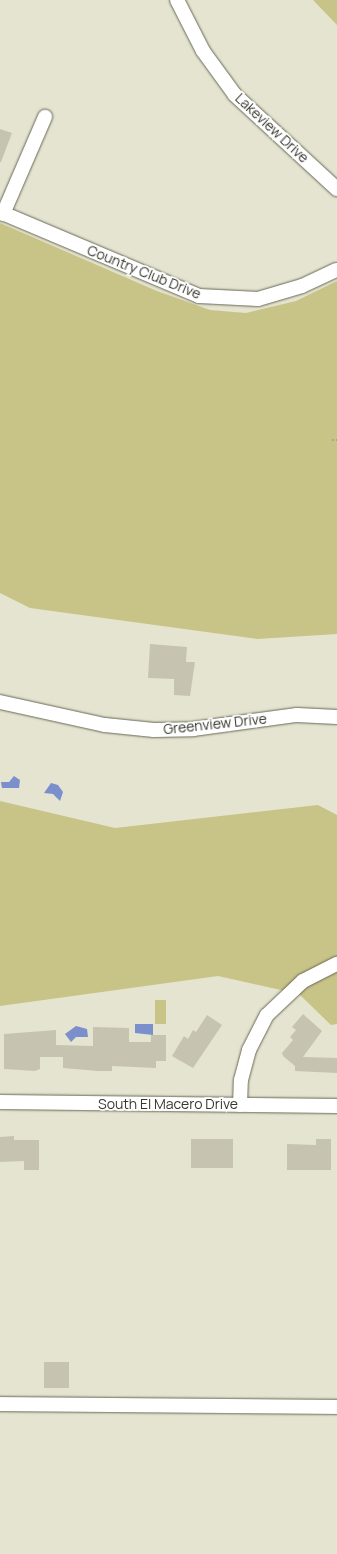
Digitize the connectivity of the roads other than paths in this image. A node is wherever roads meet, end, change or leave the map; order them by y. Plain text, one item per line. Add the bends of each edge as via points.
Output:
1 (178, 0) edge
2 (45, 117) dead end
3 (337, 189) edge
4 (2, 213) edge
5 (337, 270) edge
6 (0, 702) edge
7 (337, 717) edge
8 (337, 964) edge
9 (0, 1102) edge
10 (240, 1104) junction
11 (337, 1106) edge
12 (0, 1404) edge
13 (337, 1407) edge

1 - 3 street, Lakeview Drive via 203,51 235,95
2 - 4 street
4 - 5 street, Country Club Drive via 199,296 258,299 279,295
6 - 7 street, Greenview Drive via 105,725 154,730 193,729 297,715
8 - 10 street via 303,981 268,1015 248,1050 241,1080
9 - 10 street, South El Macero Drive
10 - 11 street, South El Macero Drive
12 - 13 street

